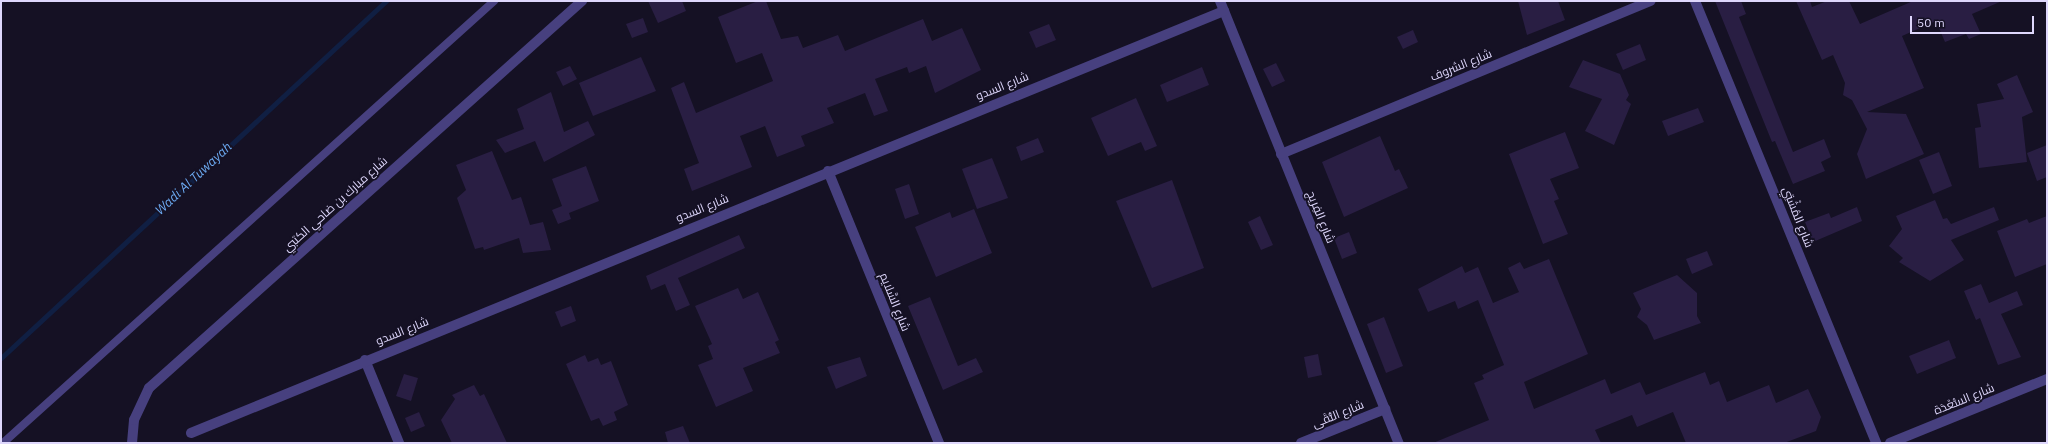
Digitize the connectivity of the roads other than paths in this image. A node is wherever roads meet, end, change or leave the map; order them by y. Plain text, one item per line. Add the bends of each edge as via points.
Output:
1 (494, 1) edge
2 (582, 1) edge
3 (1220, 1) edge
4 (1651, 1) edge
5 (1695, 1) edge
6 (1224, 11) junction
7 (1281, 154) junction
8 (828, 171) junction
9 (365, 360) junction
10 (2047, 379) edge
11 (1385, 409) junction
12 (191, 433) dead end
13 (3, 443) edge
14 (132, 443) edge
15 (399, 443) edge
16 (939, 443) edge
17 (1301, 443) edge
18 (1399, 443) edge
19 (1876, 443) edge
20 (1890, 443) edge

1 - 13 lane
2 - 14 street, شارع مبارك بن ضاحي الكتبي via 149,388 134,420
3 - 6 street, شارع الفِريج
4 - 7 street, شارع الشروف
5 - 19 street, شارع المُشْتِي
6 - 7 street, شارع الفِريج
6 - 8 street, شارع السدو
7 - 11 street, شارع الفِريج
8 - 9 street, شارع السدو
8 - 16 street, شارع السَّلايم
9 - 12 street, شارع السدو
9 - 15 street
10 - 20 street, شارع السُّعْدَة
11 - 17 street, شارع التُّقَى
11 - 18 street, شارع الفِريج

